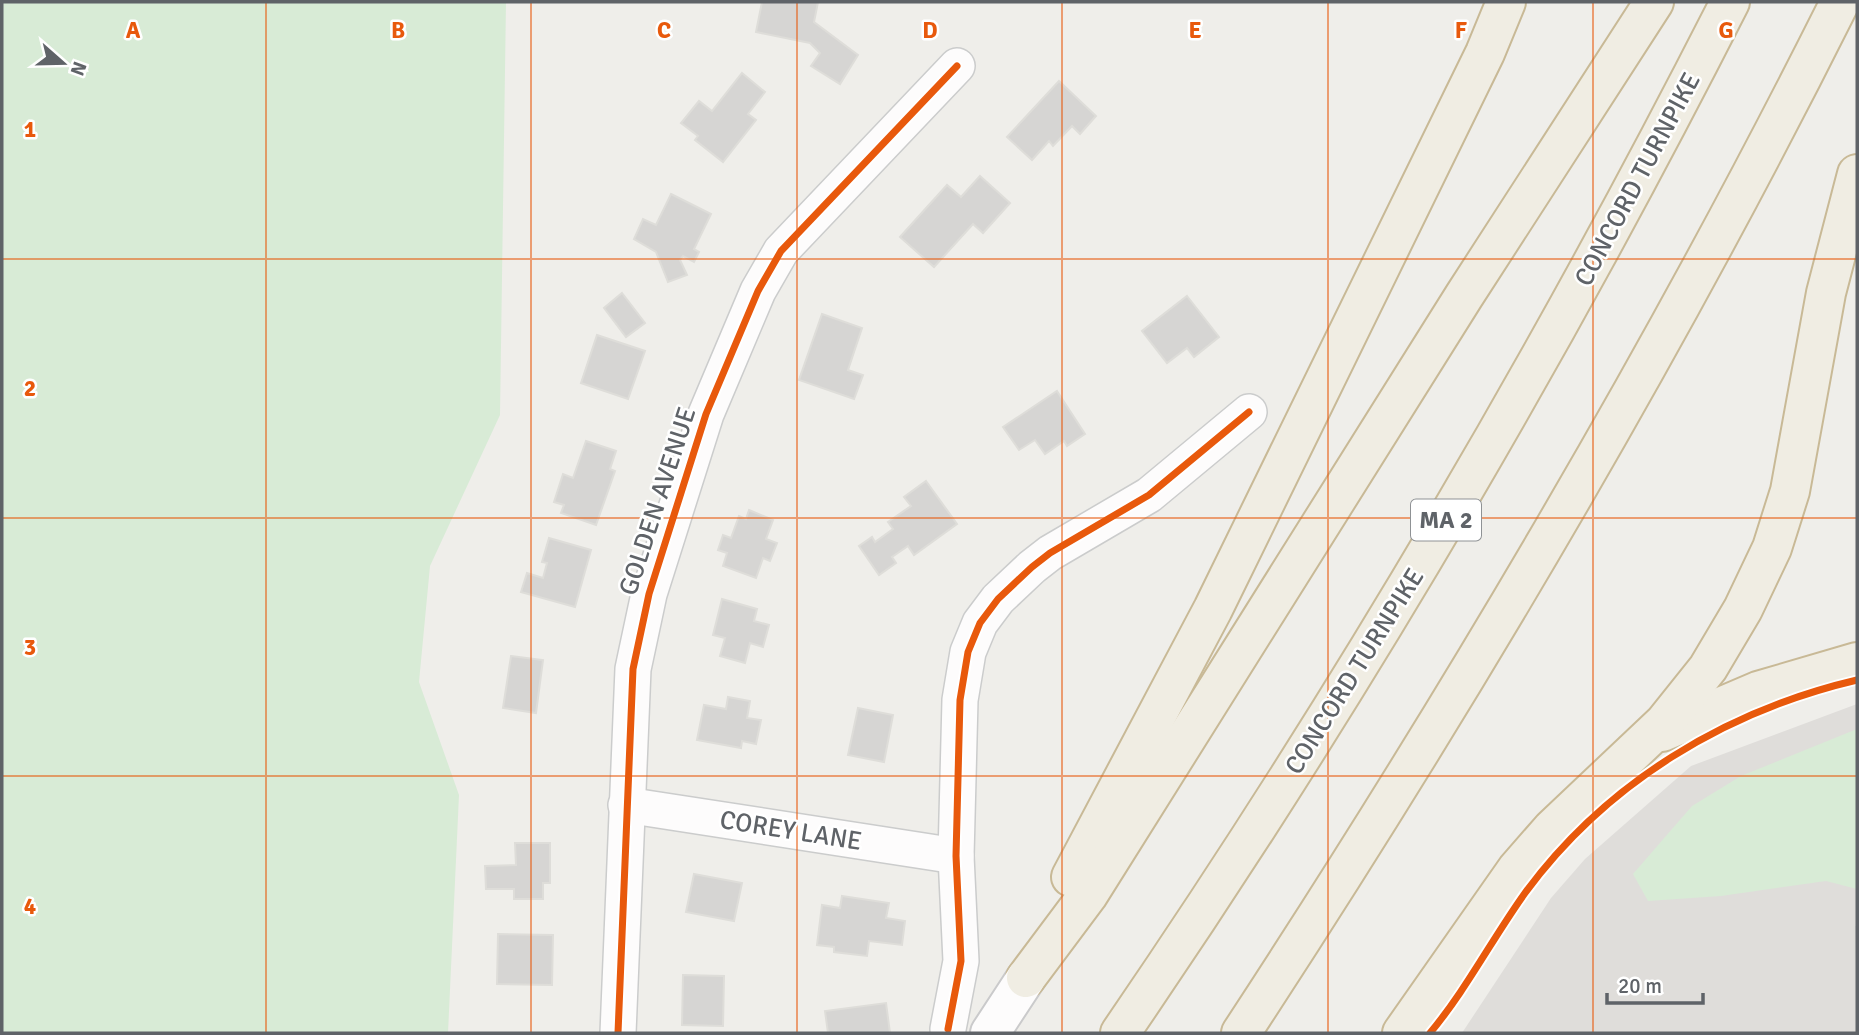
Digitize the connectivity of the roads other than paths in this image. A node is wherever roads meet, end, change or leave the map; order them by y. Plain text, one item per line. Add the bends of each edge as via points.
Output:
1 (1506, 2) edge
2 (1654, 2) edge
3 (1730, 2) edge
4 (1840, 2) edge
5 (957, 66) dead end
6 (1857, 174) edge
7 (1249, 412) dead end
8 (1857, 663) edge
9 (1650, 737) junction
10 (626, 805) junction
11 (956, 856) junction
12 (1026, 978) junction
13 (948, 1028) dead end
14 (618, 1033) edge
15 (990, 1033) edge
16 (1120, 1033) edge
17 (1241, 1033) edge
18 (1402, 1033) edge

1 - 12 highway via 1213,609 1069,882
2 - 12 highway via 1088,895
3 - 16 highway, CONCORD TURNPIKE / MA 2 via 1481,461 1300,759
4 - 17 highway via 1747,182 1571,500 1397,790
5 - 10 street, GOLDEN AVENUE via 794,235 758,291 678,493 642,620 630,692
6 - 9 highway via 1826,293 1795,471 1775,538 1748,599 1714,658
7 - 11 street via 1149,495 1050,553 998,599 980,623 964,666 960,700
8 - 9 highway via 1758,691
9 - 18 highway via 1536,847
10 - 11 street, COREY LANE
10 - 14 street, GOLDEN AVENUE
11 - 13 street via 961,961
12 - 15 main road

